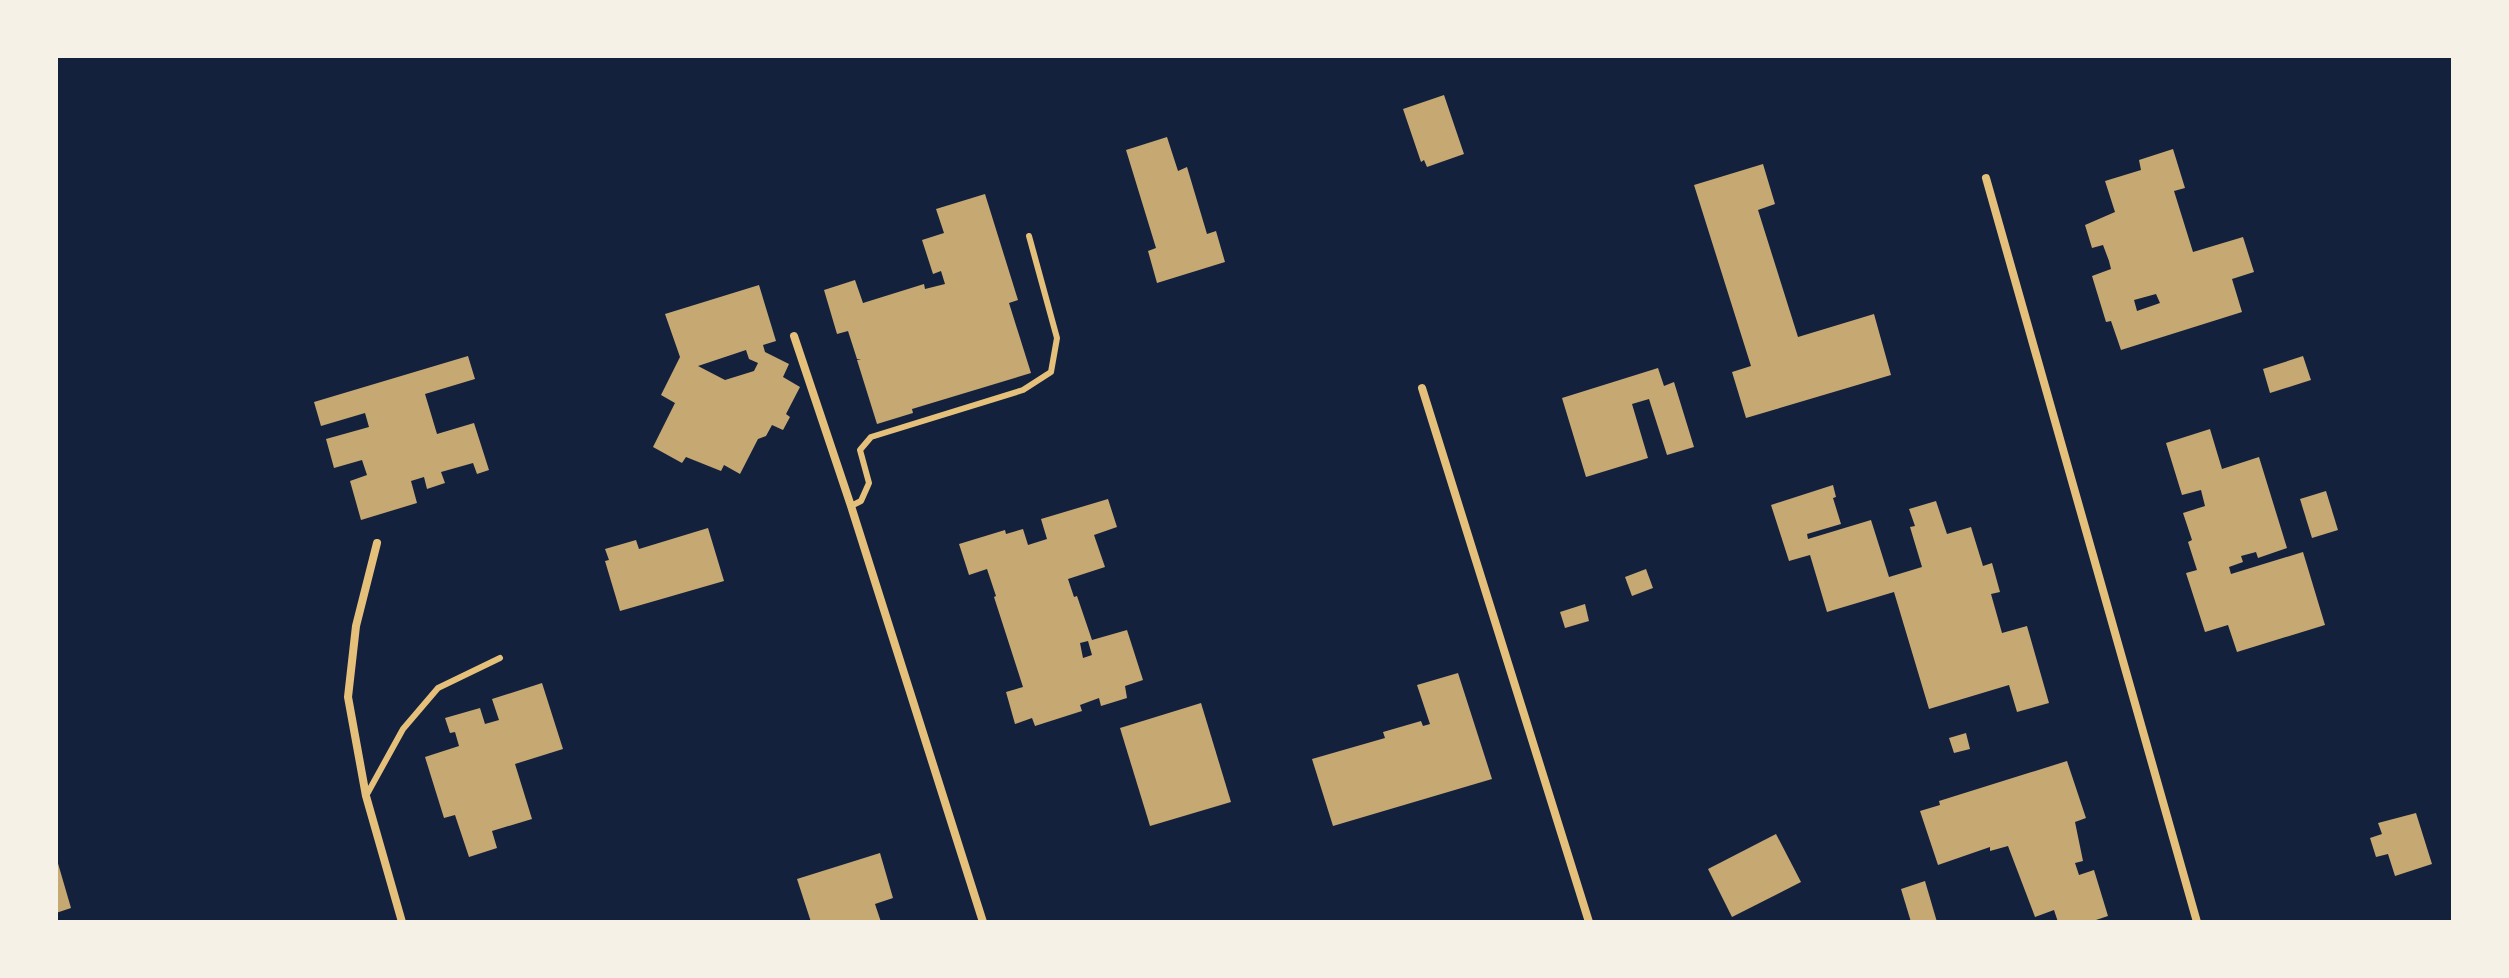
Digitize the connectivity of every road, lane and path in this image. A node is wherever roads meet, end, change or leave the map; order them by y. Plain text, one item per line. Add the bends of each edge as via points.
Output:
1 (1986, 178) dead end
2 (1029, 236) dead end
3 (794, 336) dead end
4 (1422, 388) dead end
5 (851, 506) junction
6 (377, 543) dead end
7 (500, 658) dead end
8 (366, 796) junction
9 (402, 922) edge
10 (983, 922) edge
11 (1589, 922) edge
12 (2197, 922) edge

1 - 12 street
2 - 5 lane via 1057,338 1051,372 1023,390 871,437 860,450 869,483 861,501
3 - 5 street
4 - 11 street
5 - 10 street
6 - 8 street via 356,626 348,697
7 - 8 lane via 438,688 403,729
8 - 9 street

